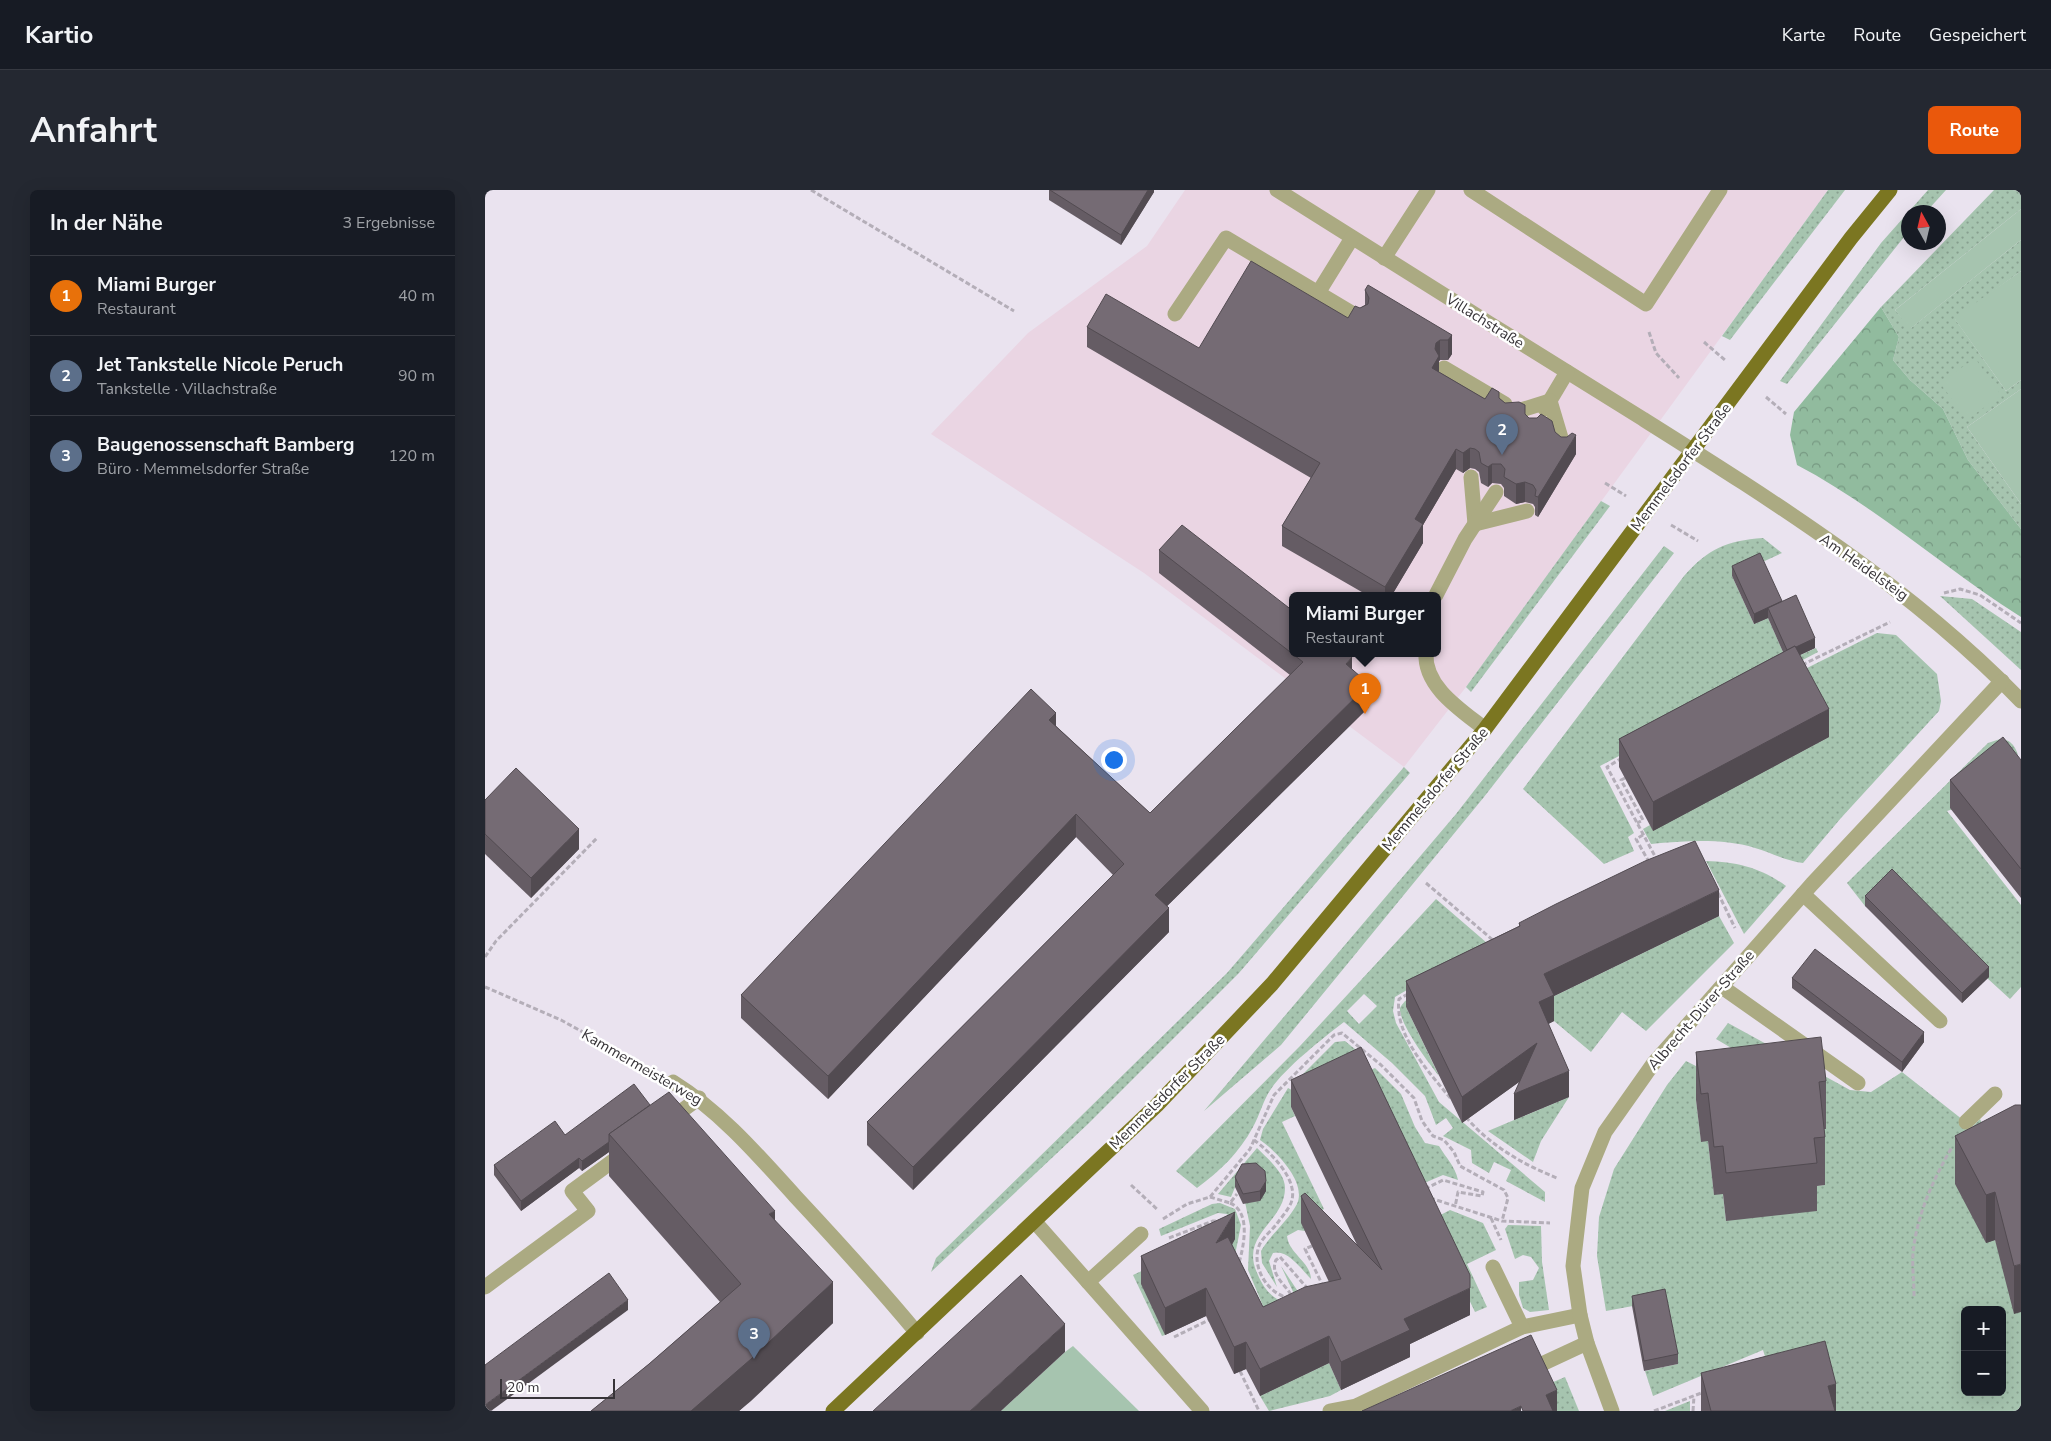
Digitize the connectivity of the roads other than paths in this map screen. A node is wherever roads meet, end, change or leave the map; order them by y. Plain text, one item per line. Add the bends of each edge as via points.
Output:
1 (1277, 190) edge
2 (1428, 190) edge
3 (1471, 190) edge
4 (1720, 190) edge
5 (1890, 190) edge
6 (1352, 238) junction
7 (1383, 258) junction
8 (1318, 293) junction
9 (1175, 314) dead end
10 (1360, 318) edge
11 (1444, 368) dead end
12 (1567, 372) junction
13 (1550, 401) junction
14 (1537, 422) edge
15 (1564, 448) edge
16 (1693, 450) junction
17 (1471, 477) dead end
18 (1496, 492) dead end
19 (1527, 510) dead end
20 (1475, 524) junction
21 (1438, 592) edge
22 (1426, 657) edge
23 (2002, 681) junction
24 (2021, 701) edge
25 (1485, 729) junction
26 (1803, 894) junction
27 (1722, 987) junction
28 (1939, 1021) dead end
29 (673, 1082) road end
30 (1858, 1083) dead end
31 (1995, 1094) dead end
32 (699, 1098) junction
33 (1966, 1122) road end
34 (659, 1127) edge
35 (635, 1144) edge
36 (1035, 1222) junction
37 (1141, 1234) road end
38 (1493, 1267) dead end
39 (1088, 1282) junction
40 (485, 1287) edge
41 (1580, 1314) junction
42 (1522, 1327) junction
43 (917, 1333) junction
44 (1587, 1343) junction
45 (1516, 1376) edge
46 (833, 1411) edge
47 (1202, 1411) edge
48 (1330, 1411) edge
49 (1612, 1411) edge

1 - 6 street, Villachstraße
2 - 7 street
3 - 4 street via 1646,304
5 - 16 main road, Memmelsdorfer Straße
6 - 7 street, Villachstraße
6 - 8 street
7 - 12 street, Villachstraße
8 - 9 street via 1226,238
8 - 10 street
11 - 13 street via 1513,413
12 - 13 street
12 - 16 street, Villachstraße
13 - 14 street
13 - 15 street
16 - 23 street, Am Heidelsteig via 1917,604
16 - 25 main road, Memmelsdorfer Straße
17 - 20 street
18 - 20 street
19 - 20 street
20 - 21 street
22 - 25 street via 1425,666 1443,695
23 - 24 street, Am Heidelsteig
23 - 26 street, Albrecht-Dürer-Straße
25 - 36 main road, Memmelsdorfer Straße via 1272,984 1157,1105
26 - 27 street, Albrecht-Dürer-Straße
26 - 28 street
27 - 30 street
27 - 41 street, Albrecht-Dürer-Straße via 1653,1064 1605,1132 1582,1188 1573,1266
29 - 32 street, Kammermeisterweg
31 - 33 street
32 - 34 street
32 - 43 street, Kammermeisterweg via 752,1147
35 - 40 street via 572,1191 588,1211
36 - 39 street
36 - 43 main road, Memmelsdorfer Straße
37 - 39 street
38 - 42 street
39 - 47 street
41 - 42 street
41 - 44 street, Albrecht-Dürer-Straße
42 - 48 street via 1356,1406
43 - 46 main road, Memmelsdorfer Straße
44 - 45 street
44 - 49 street, Albrecht-Dürer-Straße

